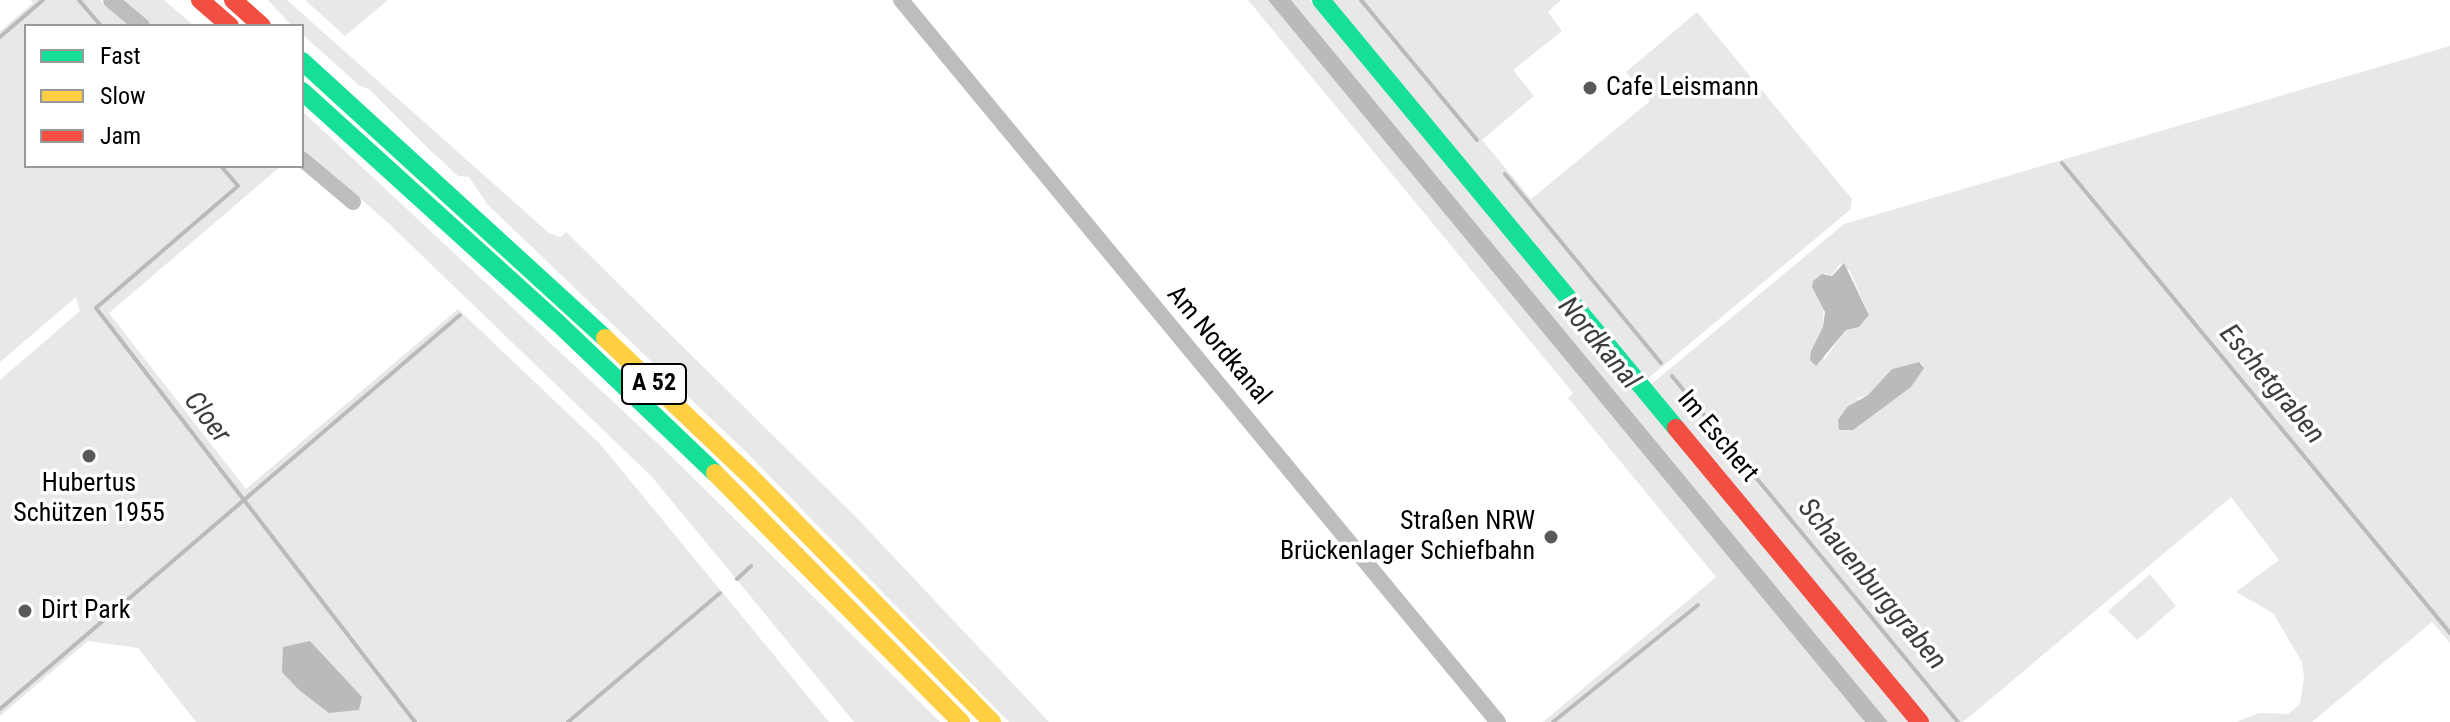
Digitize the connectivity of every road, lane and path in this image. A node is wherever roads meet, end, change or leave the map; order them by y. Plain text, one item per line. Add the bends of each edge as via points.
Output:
1 (111, 0) edge
2 (200, 0) edge
3 (233, 0) edge
4 (901, 0) edge
5 (1321, 0) edge
6 (140, 24) edge
7 (228, 24) edge
8 (260, 24) edge
9 (304, 63) edge
10 (304, 93) edge
11 (304, 161) edge
12 (353, 202) dead end
13 (961, 722) edge
14 (992, 722) edge
15 (1498, 722) edge
16 (1920, 722) edge

1 - 6 street
2 - 7 main road
3 - 8 main road
4 - 15 street, Am Nordkanal
5 - 16 main road, Im Eschert
9 - 14 main road, A 52 via 719,446
10 - 13 main road, A 52 via 735,493
11 - 12 street

